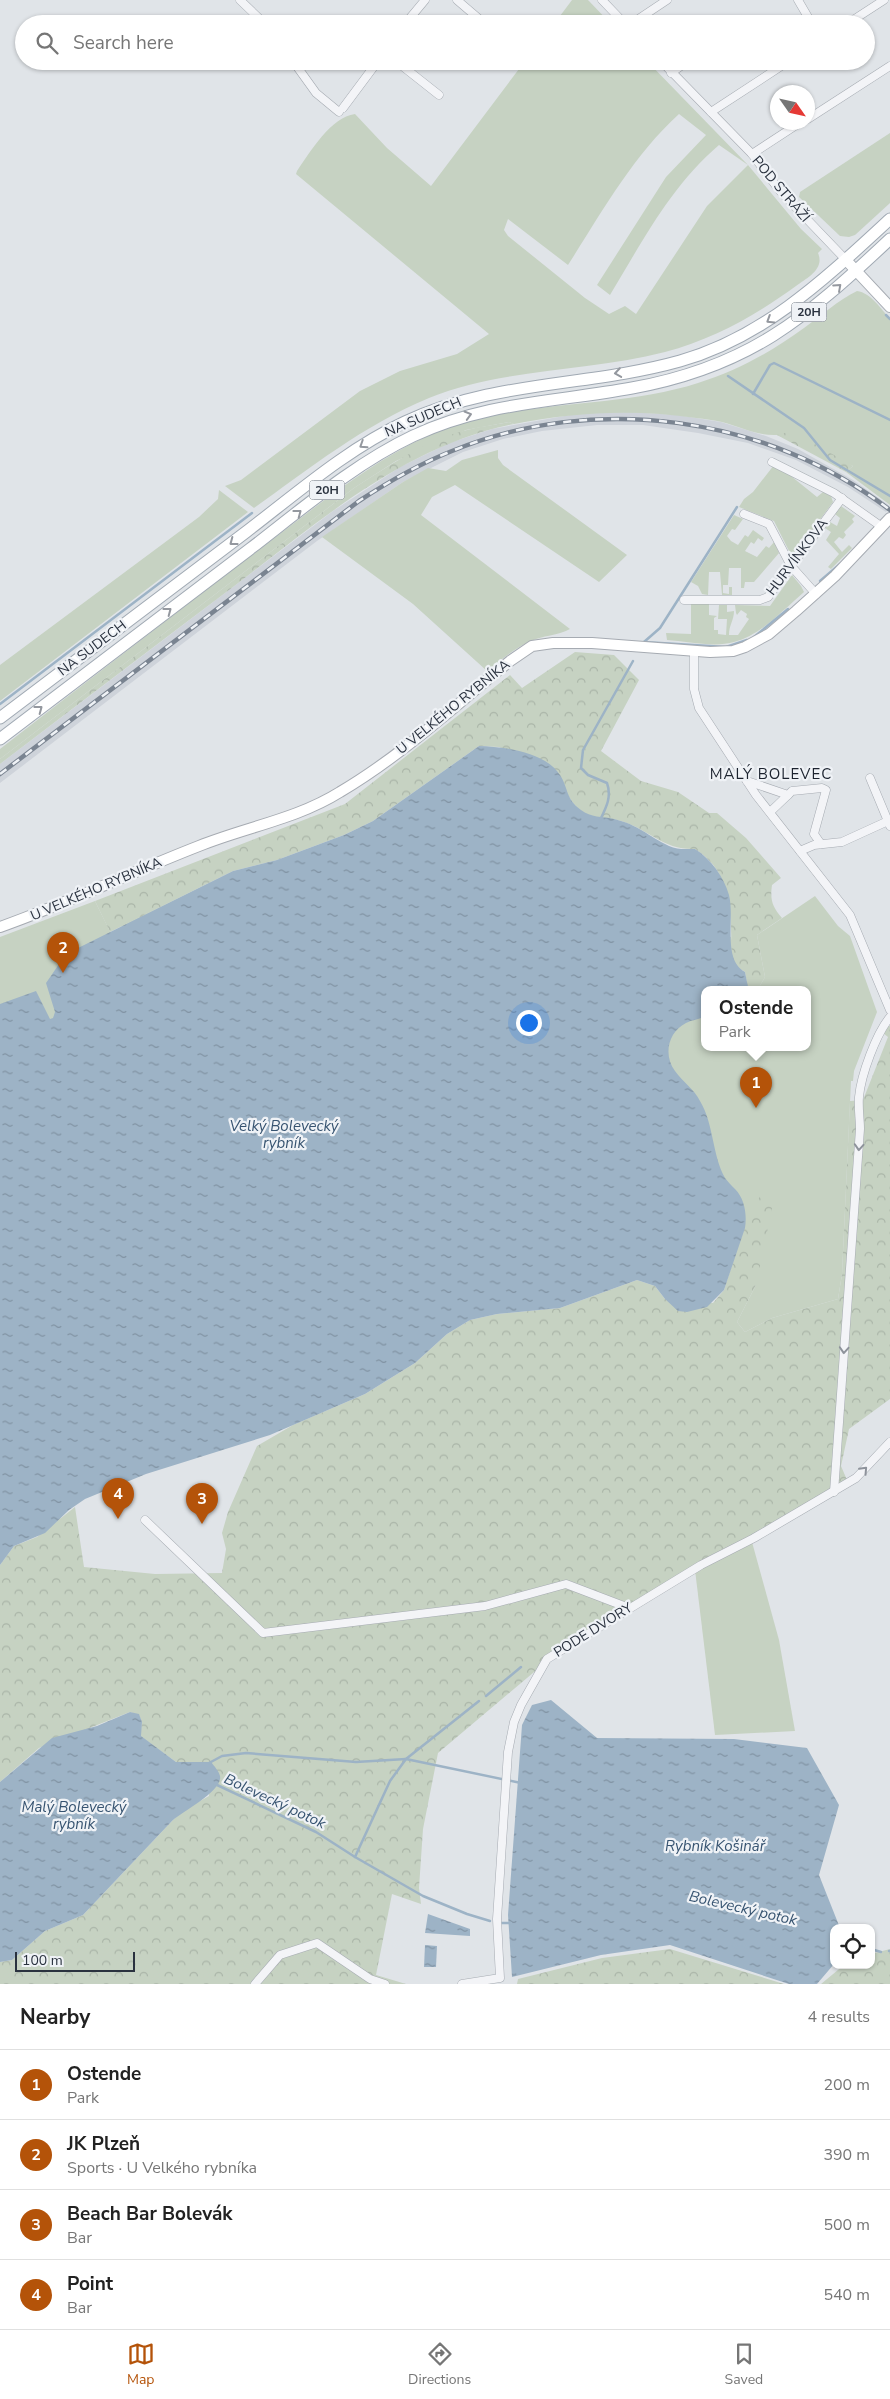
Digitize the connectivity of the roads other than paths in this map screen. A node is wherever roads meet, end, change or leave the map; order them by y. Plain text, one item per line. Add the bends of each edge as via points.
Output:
1 (240, 0) edge
2 (425, 0) edge
3 (457, 0) edge
4 (602, 0) edge
5 (667, 0) edge
6 (798, 0) edge
7 (884, 0) edge
8 (890, 8) edge
9 (256, 15) edge
10 (412, 15) edge
11 (474, 15) edge
12 (616, 15) edge
13 (644, 15) edge
14 (807, 15) edge
15 (861, 15) edge
16 (890, 66) edge
17 (299, 70) edge
18 (371, 70) edge
19 (407, 70) edge
20 (674, 70) edge
21 (775, 70) edge
22 (671, 72) joint
23 (439, 95) dead end
24 (711, 112) junction
25 (815, 114) edge
26 (789, 130) edge
27 (752, 154) junction
28 (890, 219) edge
29 (890, 240) edge
30 (846, 260) junction
31 (856, 271) junction
32 (890, 307) edge
33 (772, 462) dead end
34 (842, 498) junction
35 (744, 514) dead end
36 (890, 518) edge
37 (882, 527) junction
38 (791, 566) junction
39 (816, 594) junction
40 (684, 600) dead end
41 (694, 650) junction
42 (0, 718) edge
43 (0, 739) edge
44 (870, 778) dead end
45 (747, 781) junction
46 (788, 794) junction
47 (770, 812) junction
48 (889, 824) edge
49 (821, 844) junction
50 (800, 851) junction
51 (0, 928) edge
52 (890, 1010) edge
53 (890, 1017) edge
54 (890, 1442) edge
55 (834, 1492) junction
56 (145, 1520) dead end
57 (629, 1608) junction
58 (255, 1984) edge
59 (385, 1984) edge
60 (462, 1984) edge

1 - 9 street
2 - 10 street
3 - 11 street
4 - 12 street
5 - 13 street
6 - 14 street
7 - 8 street
7 - 15 street
16 - 25 street
17 - 18 street via 316,93 341,110
19 - 23 street
20 - 22 street
21 - 24 street
22 - 24 street, POD STRÁŽÍ
24 - 27 street, POD STRÁŽÍ
26 - 27 street
27 - 30 street, POD STRÁŽÍ via 780,191
28 - 30 main road, NA SUDECH / 20H
29 - 31 main road, NA SUDECH / 20H
30 - 31 street, POD STRÁŽÍ
30 -> 42 main road, NA SUDECH / 20H via 772,319 705,352 680,361 626,372 522,386 472,397 419,415 383,433 315,480
31 - 32 street, POD STRÁŽÍ
43 -> 31 main road, NA SUDECH / 20H via 325,492 392,447 446,422 486,410 631,388 713,366 779,333
33 - 34 street
34 - 37 street
34 - 38 street, HURVÍNKOVA
35 - 38 street via 769,524
36 - 37 street, U VELKÉHO RYBNÍKA
37 - 39 street, U VELKÉHO RYBNÍKA
38 - 39 street
38 - 40 street, HURVÍNKOVA via 765,599
39 - 41 street, U VELKÉHO RYBNÍKA via 780,625 746,647 726,651
41 - 45 street via 694,689 699,708
41 - 51 street, U VELKÉHO RYBNÍKA via 592,643 532,646 383,763 323,802 200,845 53,909
44 - 48 street
45 - 46 street
45 - 47 street
46 - 47 street
46 - 49 street via 792,791 826,790 814,834
47 - 50 street
48 - 49 street via 842,842
49 - 50 street
50 - 52 street via 850,915
53 -> 55 street via 882,1027 858,1098 860,1129
55 -> 54 street, PODE DVORY via 856,1478
55 - 57 street, PODE DVORY
56 - 57 street via 263,1633 485,1606 566,1584
57 - 60 street, PODE DVORY via 547,1659 520,1705 506,1773 497,1919 500,1978
58 - 59 street via 280,1955 317,1943 370,1978

